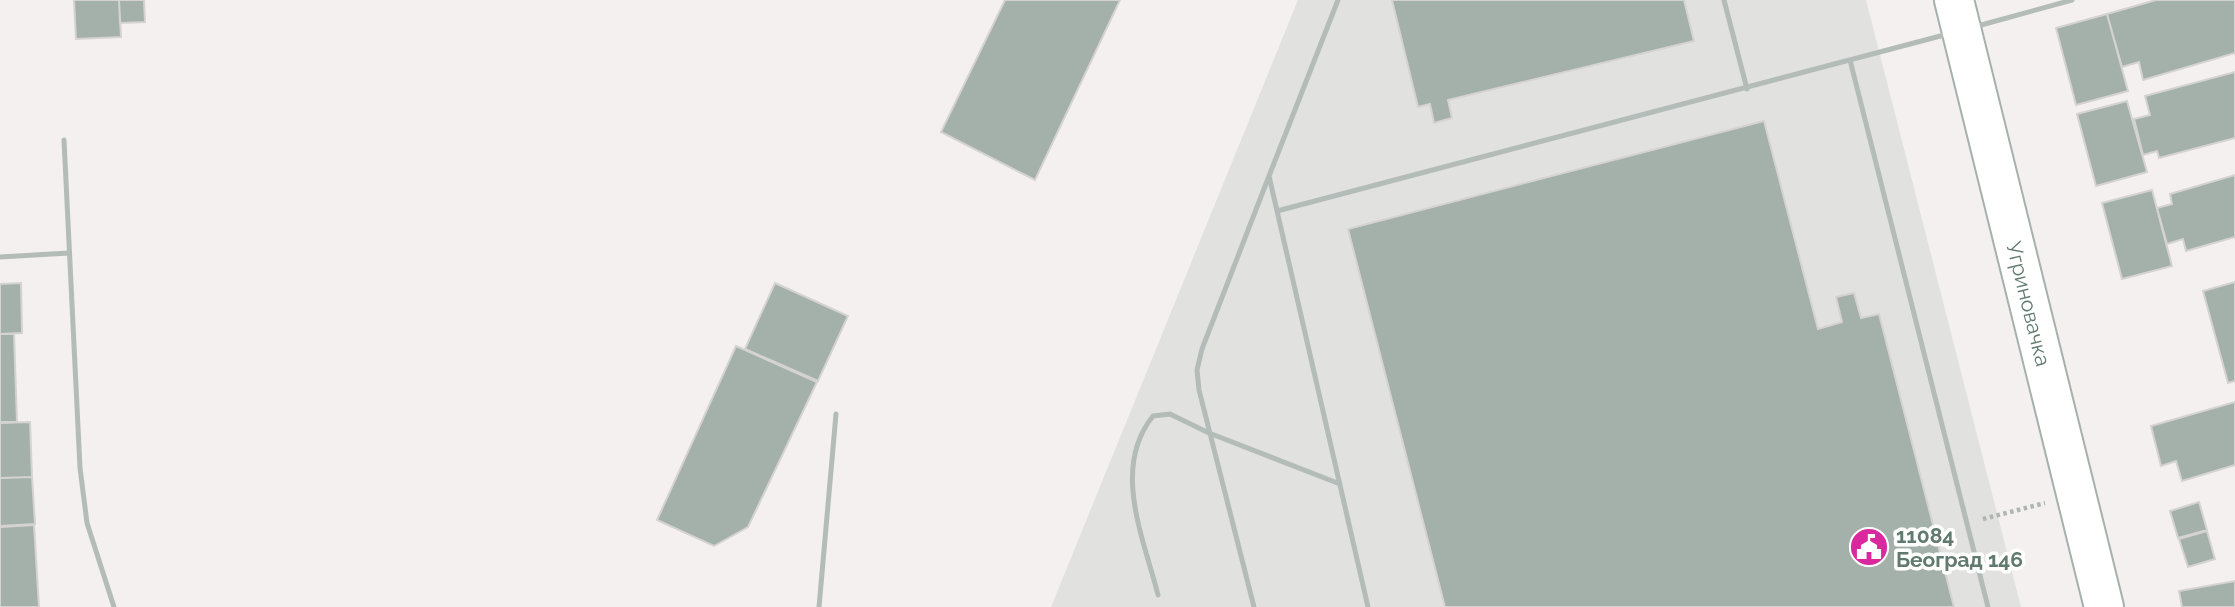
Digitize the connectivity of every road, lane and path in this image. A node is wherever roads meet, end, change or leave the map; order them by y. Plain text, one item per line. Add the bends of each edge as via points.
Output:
1 (1338, 0) edge
2 (1724, 0) edge
3 (2072, 0) edge
4 (1957, 15) edge
5 (1850, 60) junction
6 (1747, 89) junction
7 (64, 140) dead end
8 (1269, 176) junction
9 (1277, 211) junction
10 (69, 253) junction
11 (0, 257) edge
12 (835, 414) dead end
13 (1209, 433) junction
14 (1340, 485) junction
15 (2077, 495) junction
16 (1967, 523) junction
17 (1158, 596) dead end
18 (114, 607) edge
19 (819, 607) edge
20 (1254, 607) edge
21 (1368, 607) edge
22 (1988, 607) edge
23 (2104, 607) edge

1 - 8 lane
2 - 6 lane
3 - 4 lane
4 - 5 lane
4 - 15 main road, Угриновачка
5 - 6 lane
5 - 16 lane
6 - 9 lane
7 - 10 lane
8 - 9 lane
8 - 13 lane via 1197,370
9 - 14 lane
10 - 11 lane
10 - 18 lane via 80,468 87,523
12 - 19 lane
13 - 14 lane
13 - 17 lane via 1170,414 1159,414 1148,423 1132,466 1130,485
13 - 20 lane
14 - 21 lane
15 - 16 path
15 - 23 main road, Угриновачка
16 - 22 lane

